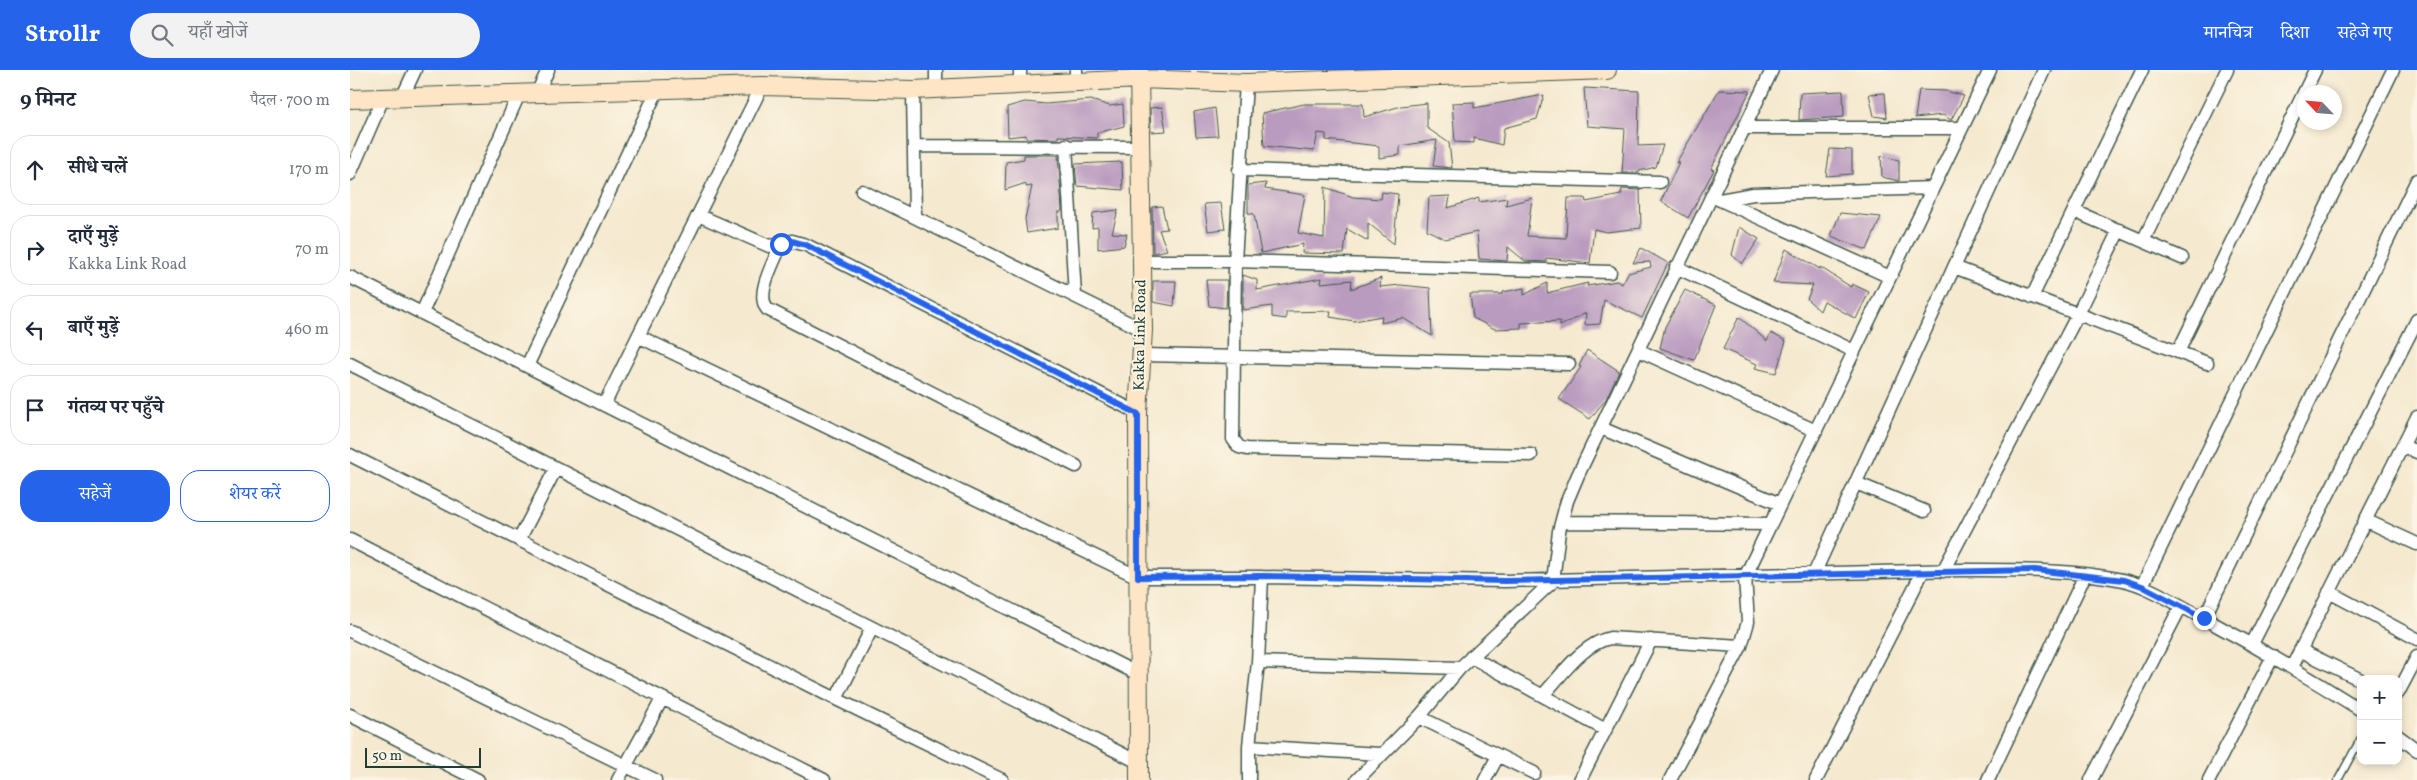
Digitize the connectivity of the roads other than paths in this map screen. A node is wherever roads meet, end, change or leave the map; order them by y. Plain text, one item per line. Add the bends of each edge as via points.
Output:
1 (415, 70) edge
2 (548, 70) edge
3 (936, 70) edge
4 (1607, 70) edge
5 (1772, 70) edge
6 (1990, 70) edge
7 (2044, 70) edge
8 (2142, 70) edge
9 (2227, 70) edge
10 (2315, 70) edge
11 (2393, 70) edge
12 (1504, 72) edge
13 (1366, 74) edge
14 (1140, 75) edge
15 (1076, 76) edge
16 (1020, 78) edge
17 (1246, 83) junction
18 (762, 86) junction
19 (658, 89) junction
20 (936, 89) junction
21 (913, 90) junction
22 (537, 93) junction
23 (519, 94) junction
24 (383, 98) junction
25 (402, 98) junction
26 (350, 99) edge
27 (1744, 128) junction
28 (1962, 128) junction
29 (1066, 145) junction
30 (914, 146) junction
31 (1140, 147) junction
32 (1239, 170) junction
33 (350, 174) edge
34 (2417, 180) edge
35 (1660, 182) dead end
36 (1933, 188) junction
37 (862, 191) dead end
38 (1715, 198) junction
39 (2074, 211) junction
40 (698, 215) junction
41 (915, 216) junction
42 (2118, 230) junction
43 (2143, 241) junction
44 (781, 244) junction
45 (2182, 258) dead end
46 (1142, 260) junction
47 (1235, 261) junction
48 (1676, 267) junction
49 (1954, 268) junction
50 (1610, 272) dead end
51 (350, 277) edge
52 (1890, 277) junction
53 (1075, 295) junction
54 (2032, 297) junction
55 (422, 314) junction
56 (2078, 314) junction
57 (2417, 320) edge
58 (1143, 330) junction
59 (638, 336) junction
60 (1638, 350) junction
61 (1854, 351) junction
62 (2178, 352) junction
63 (1142, 355) junction
64 (1234, 356) junction
65 (2207, 363) dead end
66 (350, 364) edge
67 (1569, 364) dead end
68 (527, 366) junction
69 (604, 405) junction
70 (1138, 414) junction
71 (2417, 417) edge
72 (1601, 428) junction
73 (1816, 431) junction
74 (2403, 446) junction
75 (2417, 452) edge
76 (350, 455) edge
77 (1531, 455) dead end
78 (1076, 466) dead end
79 (555, 470) junction
80 (1856, 483) junction
81 (1780, 504) junction
82 (1924, 511) dead end
83 (2365, 520) junction
84 (1562, 522) junction
85 (1770, 524) junction
86 (350, 540) edge
87 (519, 540) junction
88 (2417, 544) edge
89 (1923, 571) junction
90 (1943, 571) junction
91 (1814, 574) junction
92 (2085, 575) junction
93 (1262, 576) junction
94 (1138, 577) junction
95 (1745, 577) junction
96 (1553, 581) junction
97 (2142, 586) junction
98 (2329, 592) junction
99 (2181, 606) junction
100 (2204, 618) junction
101 (872, 628) junction
102 (350, 631) edge
103 (2417, 639) edge
104 (1651, 640) junction
105 (2252, 644) junction
106 (1741, 646) junction
107 (2300, 650) junction
108 (2273, 656) junction
109 (1472, 657) junction
110 (2417, 657) edge
111 (1258, 662) junction
112 (2292, 667) junction
113 (1460, 668) junction
114 (1138, 674) junction
115 (2357, 678) edge
116 (2402, 685) edge
117 (1543, 695) junction
118 (662, 699) junction
119 (836, 699) junction
120 (2357, 708) edge
121 (350, 715) edge
122 (1419, 716) junction
123 (1604, 730) junction
124 (2402, 739) edge
125 (2357, 745) edge
126 (1249, 746) junction
127 (2417, 750) edge
128 (1380, 754) junction
129 (1498, 756) junction
130 (626, 766) junction
131 (1140, 771) edge
132 (1534, 773) dead end
133 (478, 780) edge
134 (618, 780) edge
135 (655, 780) edge
136 (824, 780) edge
137 (1002, 780) edge
138 (1249, 780) edge
139 (1357, 780) edge
140 (1485, 780) edge
141 (1580, 780) edge
142 (1670, 780) edge
143 (1816, 780) edge
144 (1988, 780) edge
145 (2091, 780) edge
146 (2209, 780) edge
147 (2338, 780) edge

1 - 25 street
2 - 22 street
3 - 20 street
4 - 12 street
5 - 27 street
6 - 28 street
7 - 49 street
8 - 39 street
9 - 43 street
10 - 62 street
11 - 97 street
12 - 13 street
13 - 17 street
14 - 15 street
14 - 17 street
14 - 31 street, Kakka Link Road
15 - 16 street
16 - 20 street
17 - 32 street
18 - 19 street
18 - 21 street
18 - 40 street
19 - 22 street
19 - 68 street
20 - 21 street
21 - 30 street
22 - 23 street
23 - 25 street
23 - 55 street
24 - 25 street
24 - 26 street
24 - 33 street
27 - 28 street
27 - 38 street
28 - 36 street
29 - 30 street
29 - 31 street
29 - 53 street
30 - 41 street
31 - 46 street, Kakka Link Road
32 - 35 street
32 - 47 street
34 - 100 street
36 - 38 street
36 - 52 street
37 - 41 street
38 - 48 street
38 - 52 street
39 - 42 street
39 - 54 street
40 - 44 street via 769,246
40 - 59 street
41 - 53 street
42 - 43 street
42 - 56 street
43 - 45 street
44 - 70 street via 792,241 806,245
44 - 78 street via 764,290 763,304 767,309
46 - 47 street
46 - 58 street, Kakka Link Road
47 - 50 street
47 - 64 street
48 - 60 street
48 - 61 street
49 - 54 street
49 - 80 street
51 - 55 street
52 - 61 street
53 - 58 street
54 - 56 street
55 - 68 street
56 - 62 street
56 - 90 street
57 - 105 street
58 - 63 street, Kakka Link Road
59 - 69 street
59 - 94 street
60 - 72 street
60 - 73 street
61 - 73 street
62 - 65 street
63 - 64 street
63 - 70 street, Kakka Link Road
64 - 67 street
64 - 77 street via 1233,439 1243,448
66 - 79 street
68 - 69 street
69 - 114 street
70 - 94 street, Kakka Link Road
71 - 74 street
72 - 81 street
72 - 84 street via 1578,475
73 - 81 street
74 - 75 street
74 - 83 street
76 - 87 street
79 - 87 street
79 - 101 street
80 - 82 street
80 - 91 street
81 - 85 street
83 - 88 street
83 - 98 street
84 - 85 street
84 - 96 street
85 - 95 street
86 - 118 street
87 - 119 street
89 - 90 street
89 - 91 street
89 - 143 street
90 - 92 street via 2035,570
91 - 95 street
92 - 97 street
92 - 144 street
93 - 94 street
93 - 96 street
93 - 111 street
94 - 114 street, Kakka Link Road
95 - 96 street
95 - 106 street via 1748,622
96 - 109 street
97 - 99 street
98 - 103 street
98 - 107 street
99 - 100 street
99 - 145 street
100 - 105 street
101 - 119 street
101 - 131 street
102 - 130 street
104 - 106 street
104 - 117 street via 1598,640
104 - 123 street
105 - 108 street
106 - 142 street
107 - 112 street
107 - 115 street
108 - 112 street
108 - 146 street
109 - 113 street
109 - 117 street
110 - 116 street
111 - 113 street
111 - 126 street
112 - 120 street
113 - 122 street
114 - 131 street, Kakka Link Road
117 - 123 street
118 - 130 street
118 - 136 street
119 - 137 street
121 - 133 street
122 - 128 street
122 - 129 street
123 - 141 street
124 - 127 street
125 - 147 lane
126 - 128 street
126 - 138 street
128 - 139 street
129 - 132 street
129 - 140 street
130 - 134 street
130 - 135 street

